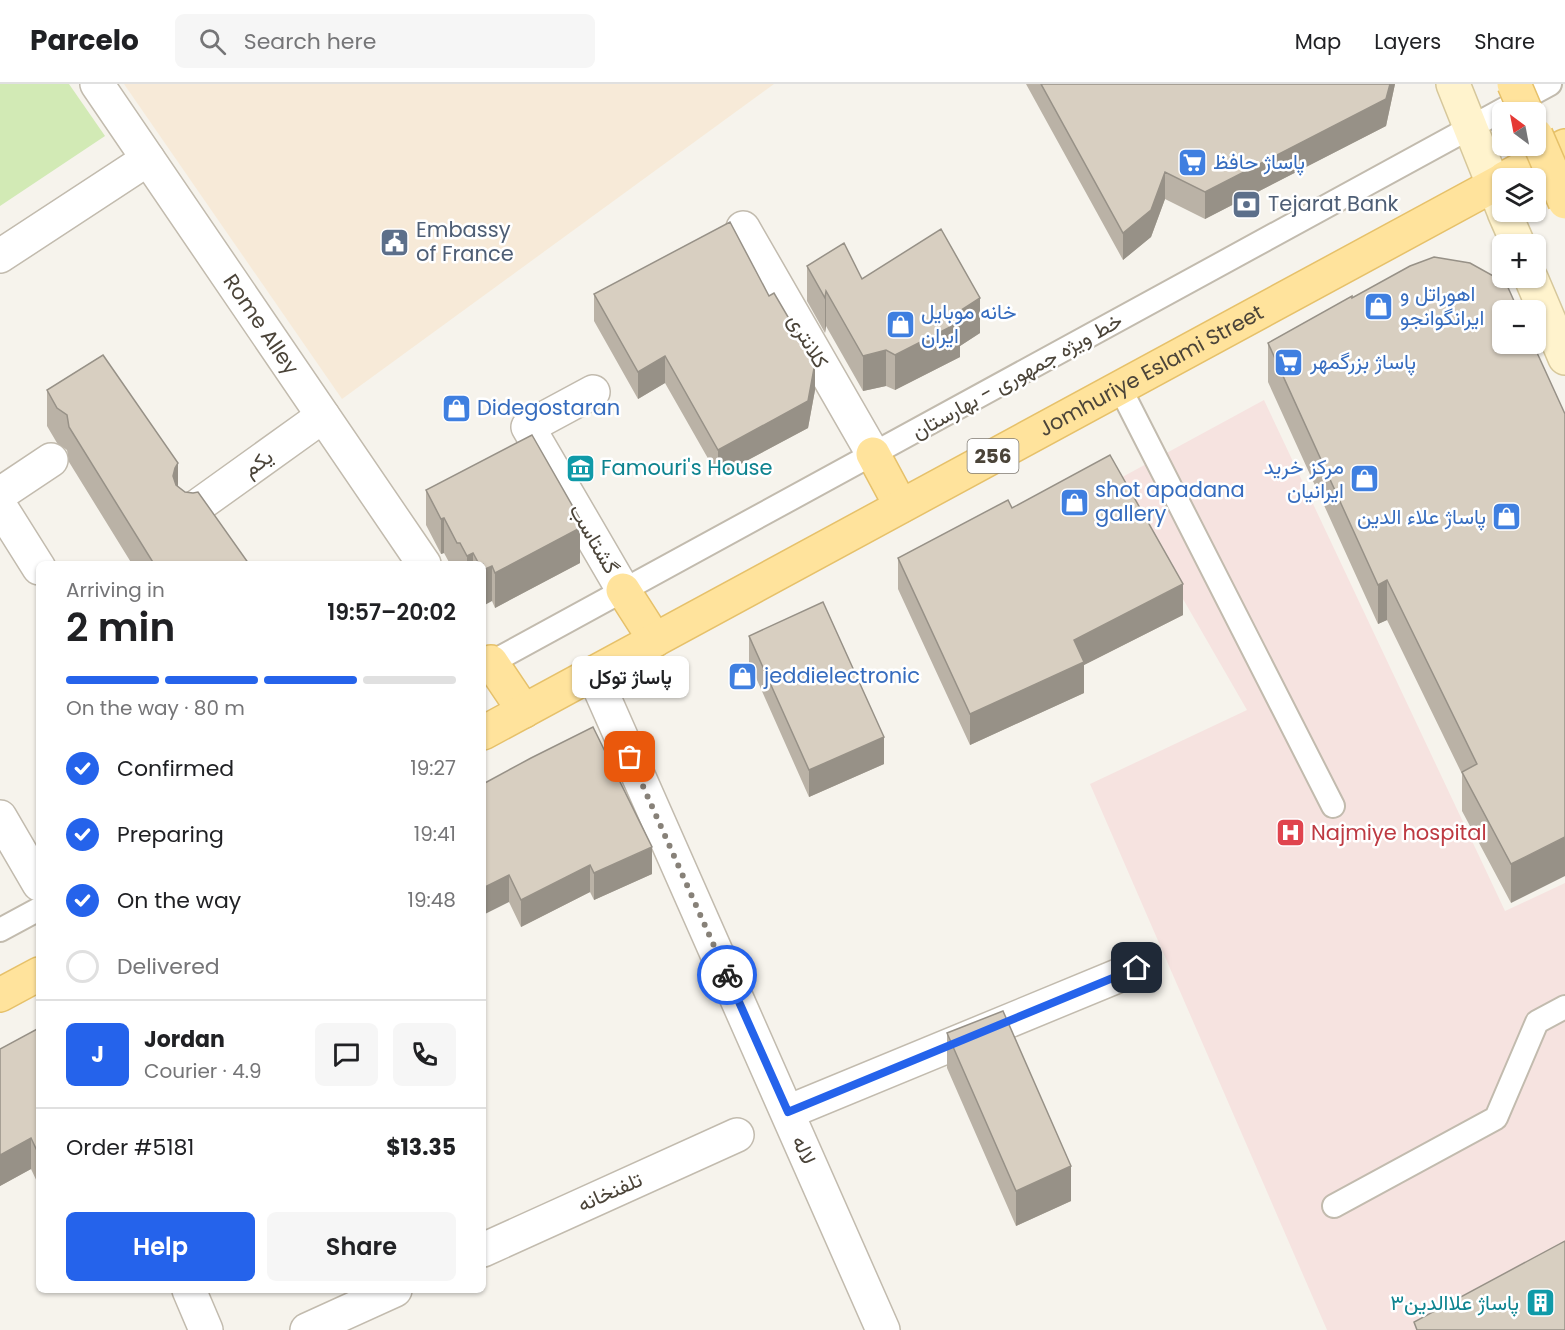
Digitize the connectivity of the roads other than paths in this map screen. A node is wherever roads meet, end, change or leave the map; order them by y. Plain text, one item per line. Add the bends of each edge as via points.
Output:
1 (97, 84) edge
2 (1453, 84) edge
3 (1514, 84) edge
4 (1550, 84) edge
5 (1522, 102) edge
6 (1469, 128) junction
7 (1565, 146) edge
8 (1545, 156) edge
9 (148, 159) junction
10 (1536, 168) edge
11 (1492, 173) edge
12 (1492, 198) edge
13 (1565, 202) edge
14 (743, 228) dead end
15 (0, 256) edge
16 (1536, 288) edge
17 (1565, 358) edge
18 (1119, 388) junction
19 (593, 392) dead end
20 (323, 416) junction
21 (873, 454) junction
22 (51, 460) dead end
23 (0, 494) edge
24 (0, 506) edge
25 (901, 506) junction
26 (192, 510) edge
27 (422, 561) edge
28 (36, 563) edge
29 (623, 590) junction
30 (655, 640) junction
31 (486, 660) edge
32 (593, 673) junction
33 (524, 711) junction
34 (486, 731) edge
35 (1333, 806) dead end
36 (0, 817) edge
37 (36, 879) edge
38 (36, 911) edge
39 (0, 930) edge
40 (1137, 968) dead end
41 (36, 976) edge
42 (0, 995) edge
43 (1565, 1007) edge
44 (788, 1112) junction
45 (737, 1135) dead end
46 (1334, 1206) dead end
47 (486, 1249) edge
48 (190, 1293) edge
49 (388, 1293) edge
50 (206, 1330) edge
51 (307, 1330) edge
52 (883, 1330) edge

1 - 9 street, Rome Alley
2 - 6 main road
3 - 5 main road, bridge
4 - 6 lane, خط ویژه جمهوری - بهارستان
6 - 11 main road
6 - 21 lane, خط ویژه جمهوری - بهارستان
7 - 10 main road, Jomhuriye Eslami Street / 256
8 - 13 main road, bridge
9 - 15 street
9 - 20 street, Rome Alley
12 - 18 main road, Jomhuriye Eslami Street / 256
14 - 21 street, کلانتری
16 - 17 main road
18 - 25 main road, Jomhuriye Eslami Street / 256
18 - 35 lane
19 - 29 street, گشتاسب via 528,427
20 - 26 street, یکم
20 - 27 street, Rome Alley
21 - 25 main road
21 - 29 lane, خط ویژه جمهوری - بهارستان
22 - 23 street
24 - 28 street
25 - 30 main road, Jomhuriye Eslami Street / 256
29 - 30 main road
29 - 31 lane, خط ویژه جمهوری - بهارستان
30 - 32 main road, Jomhuriye Eslami Street / 256
31 - 33 main road
32 - 33 main road, Jomhuriye Eslami Street / 256
32 - 44 street, لاله
33 - 34 main road, Jomhuriye Eslami Street / 256
36 - 37 street
38 - 39 lane
40 - 44 street
41 - 42 main road
43 - 46 lane via 1537,1022 1496,1118
44 - 52 street, لاله
45 - 47 street, تلفنخانه
48 - 50 street
49 - 51 street

